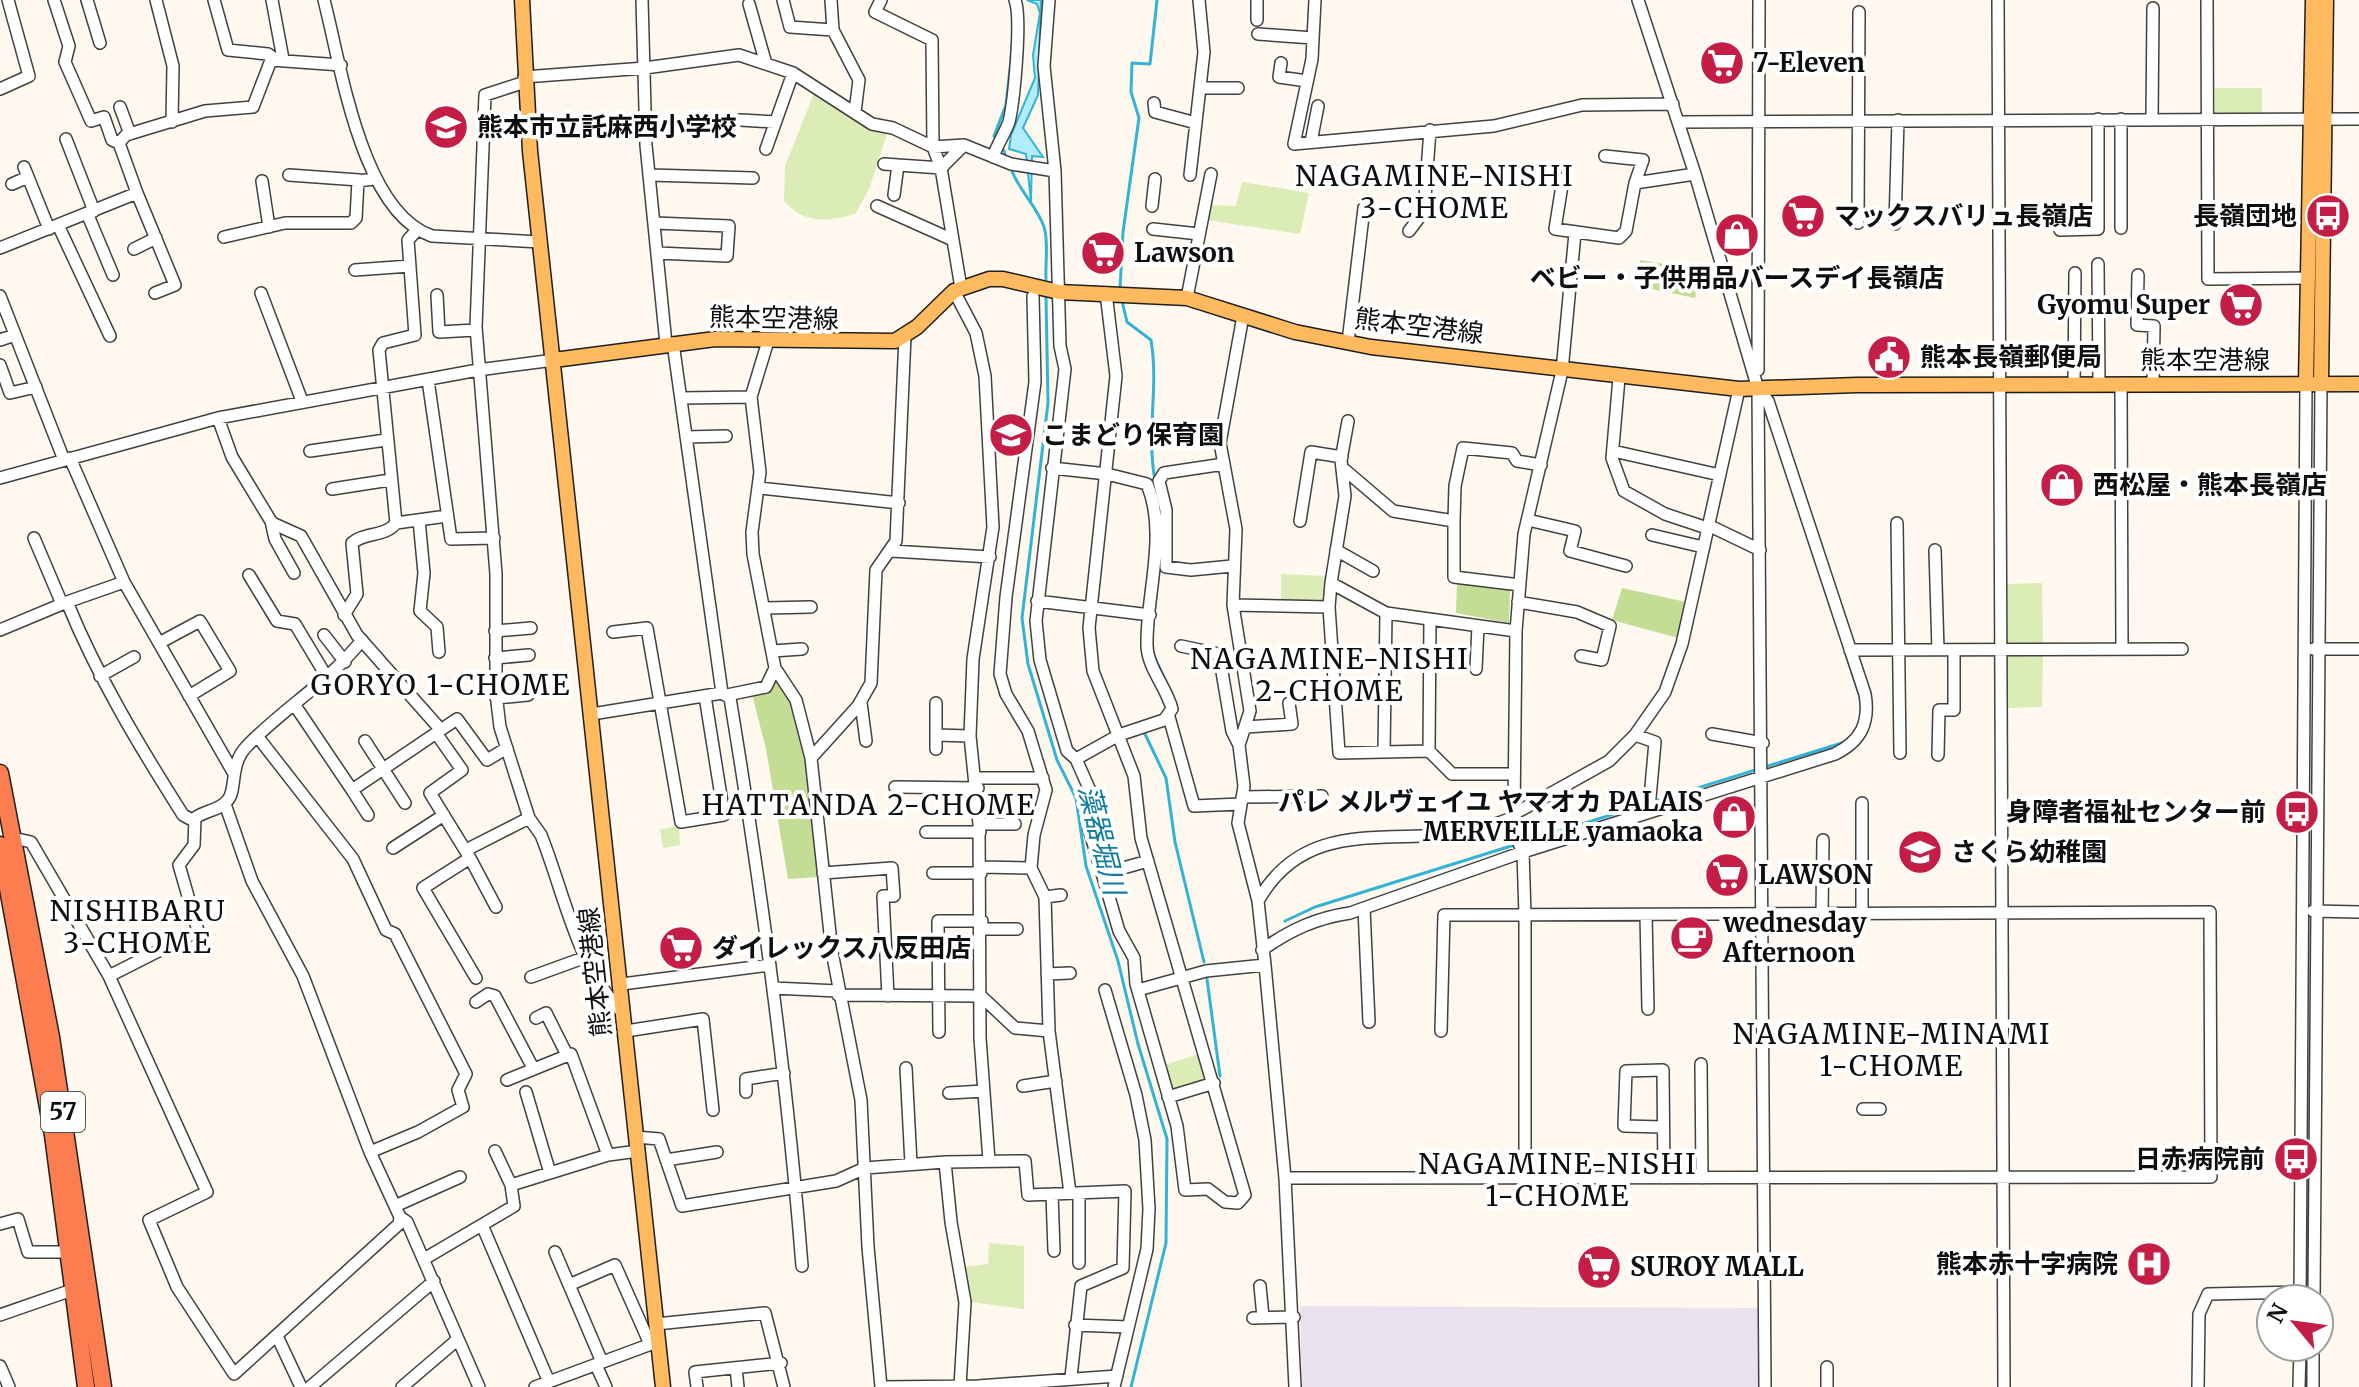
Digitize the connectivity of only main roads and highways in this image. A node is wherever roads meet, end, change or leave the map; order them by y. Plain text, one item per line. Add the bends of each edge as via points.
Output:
1 (522, 0) edge
2 (2313, 0) edge
3 (2326, 0) edge
4 (2317, 121) junction
5 (554, 360) junction
6 (2314, 384) junction
7 (2359, 384) edge
8 (0, 773) edge
9 (7, 841) edge
10 (86, 1387) edge
11 (103, 1387) edge
12 (663, 1387) edge

1 - 5 main road, 熊本空港線 via 524,80
2 - 4 main road, 熊本空港線
3 - 4 main road, 熊本空港線
4 - 6 main road, 熊本空港線
4 - 6 main road, 熊本空港線 via 2309,278
5 - 6 main road, 熊本空港線 via 669,344 868,343 905,336 958,289 1003,279 1059,292 1187,298 1348,342 1739,389
5 - 12 main road, 熊本空港線 via 622,984 654,1342
6 - 7 main road
8 - 9 highway, 57
9 - 10 highway, 57
9 - 11 highway, 57 via 51,1037

